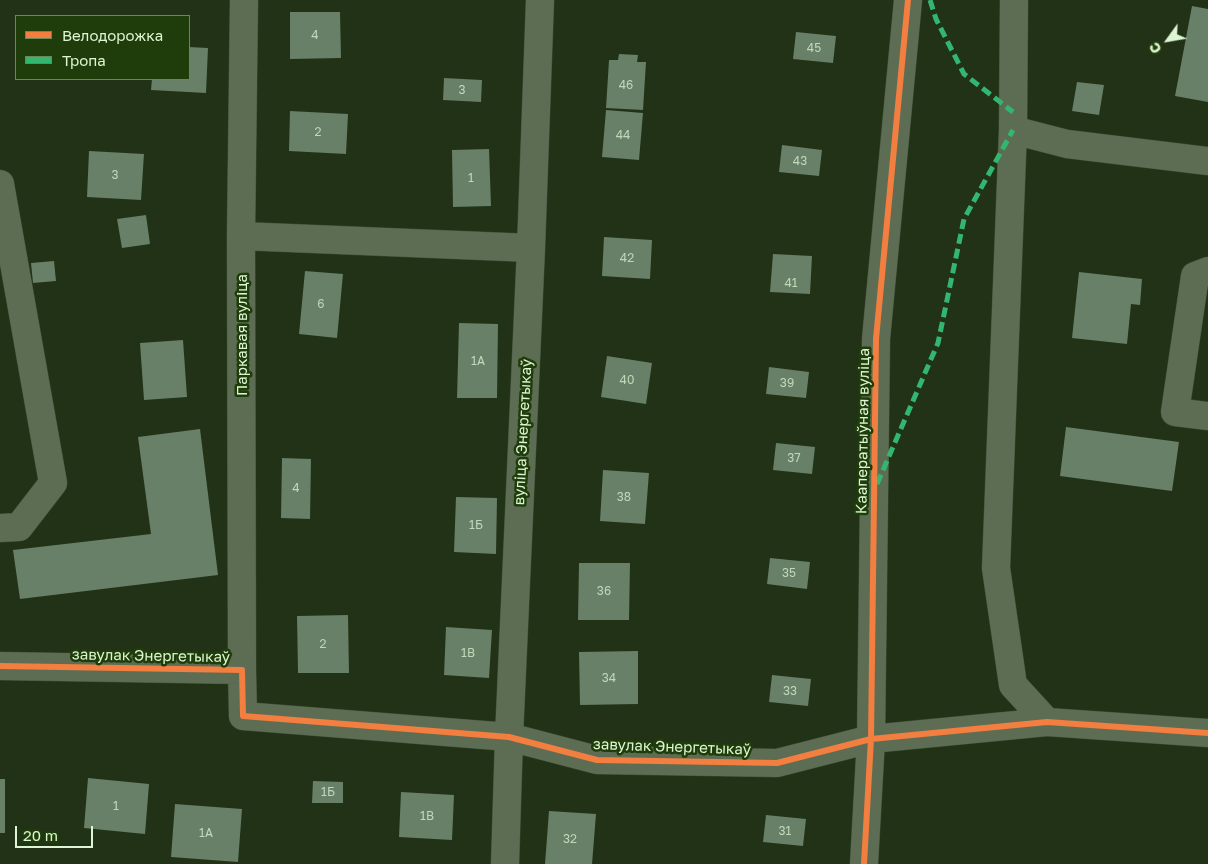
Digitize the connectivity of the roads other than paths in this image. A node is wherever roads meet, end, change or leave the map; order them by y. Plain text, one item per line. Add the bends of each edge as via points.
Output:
1 (244, 0) edge
2 (540, 0) edge
3 (908, 0) edge
4 (1014, 0) edge
5 (1013, 130) junction
6 (1208, 161) edge
7 (0, 184) edge
8 (242, 236) junction
9 (531, 248) junction
10 (1208, 271) edge
11 (9, 298) edge
12 (1208, 416) edge
13 (0, 528) edge
14 (0, 666) edge
15 (242, 670) junction
16 (1047, 722) junction
17 (1208, 733) edge
18 (509, 737) junction
19 (871, 739) junction
20 (506, 864) edge
21 (864, 864) edge

1 - 8 street, Паркавая вуліца
2 - 9 street, вуліца Энергетыкаў
3 - 19 street, Кааператыўная вуліца via 876,339
4 - 5 street
5 - 6 street via 1067,144
5 - 16 street via 996,568 1012,685
7 - 11 street via 10,238
8 - 9 street
8 - 15 street, Паркавая вуліца
9 - 18 street, вуліца Энергетыкаў
10 - 12 street via 1195,276 1175,412
11 - 13 street via 53,483 19,527
14 - 15 street, завулак Энергетыкаў
15 - 18 street, завулак Энергетыкаў via 243,716
16 - 17 street, завулак Энергетыкаў
16 - 19 street, завулак Энергетыкаў
18 - 19 street, завулак Энергетыкаў via 597,760 777,763
18 - 20 street, вуліца Энергетыкаў
19 - 21 street, Кааператыўная вуліца

